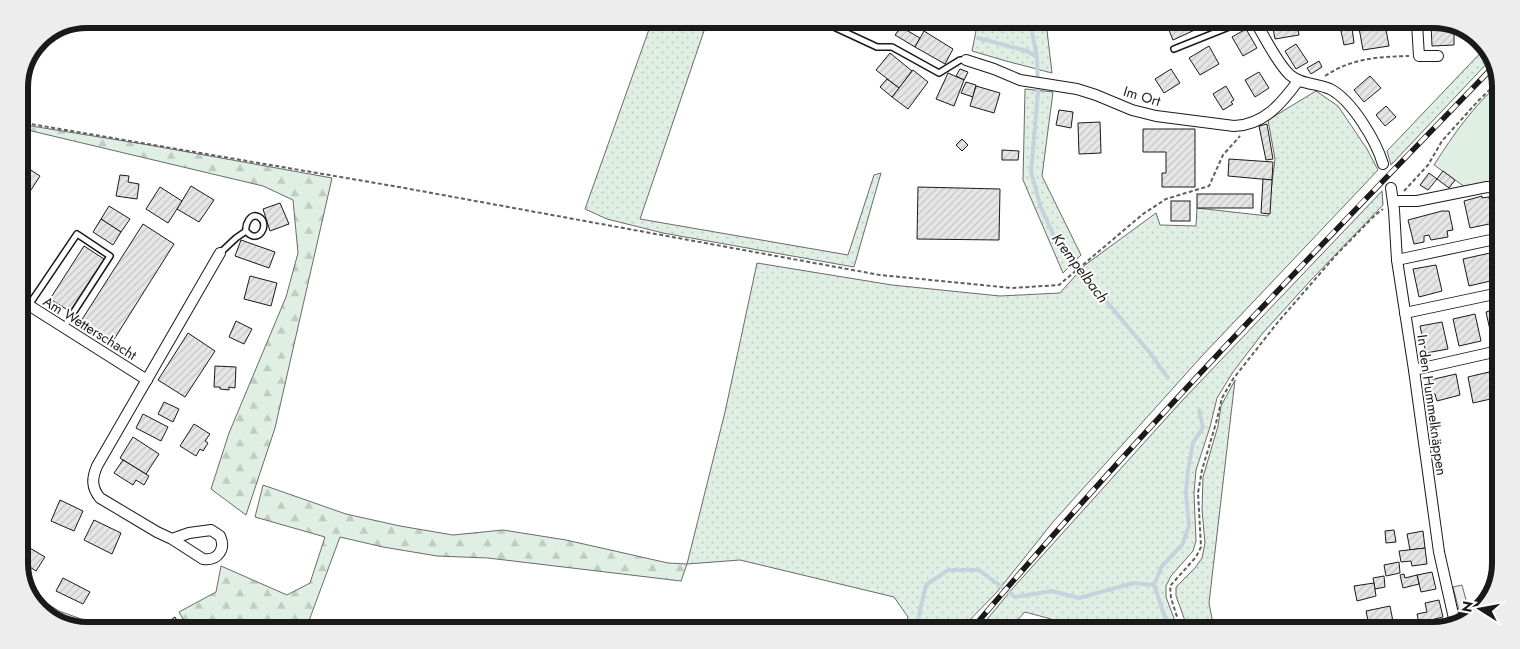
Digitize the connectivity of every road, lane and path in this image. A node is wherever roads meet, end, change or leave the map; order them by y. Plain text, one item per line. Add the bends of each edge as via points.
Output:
1 (834, 28) edge
2 (1226, 28) edge
3 (1259, 28) edge
4 (1417, 28) edge
5 (1174, 49) dead end
6 (1419, 56) junction
7 (1438, 56) dead end
8 (966, 60) joint
9 (1298, 81) junction
10 (1313, 85) junction
11 (1492, 88) edge
12 (28, 124) edge
13 (1246, 125) junction
14 (1383, 164) dead end
15 (1492, 187) edge
16 (1391, 188) dead end
17 (1393, 201) junction
18 (246, 231) dead end
19 (1492, 240) edge
20 (220, 253) joint
21 (1397, 260) junction
22 (28, 294) edge
23 (1492, 295) edge
24 (28, 305) edge
25 (1406, 313) junction
26 (64, 327) junction
27 (1492, 352) edge
28 (1414, 370) junction
29 (147, 380) junction
30 (172, 539) junction
31 (1454, 617) edge
32 (1179, 622) edge

1 - 8 lane via 877,48 892,47 939,73 960,60
2 - 5 lane
3 - 9 street via 1284,68
4 - 6 street
6 - 7 street
6 - 10 path via 1348,63
8 - 13 street, Im Ort via 1020,80 1076,89 1156,116
9 - 10 street
9 - 13 street, Im Ort via 1280,104 1260,120
10 - 14 street via 1330,89 1343,99 1363,123 1379,150
11 - 17 path via 1442,141 1422,172
12 - 13 path via 389,185 880,275 1012,288 1059,285 1143,214 1166,199 1209,186 1223,155
15 - 17 street via 1416,201
16 - 17 street, In den Hummelknäppen
17 - 21 street, In den Hummelknäppen
17 - 32 path via 1375,215 1278,322 1233,378 1222,398 1200,478 1201,546 1196,557 1170,586
18 - 20 lane
19 - 21 street
20 - 29 street
21 - 25 street, In den Hummelknäppen
22 - 26 lane via 77,234 110,256
23 - 25 street
24 - 26 street, Am Wetterschacht
25 - 28 street, In den Hummelknäppen
26 - 29 street, Am Wetterschacht
27 - 28 street
28 - 31 street, In den Hummelknäppen via 1439,552
29 - 30 street via 97,466 92,484 100,498
30 - 30 street via 211,530 220,536 223,547 214,559 204,559

